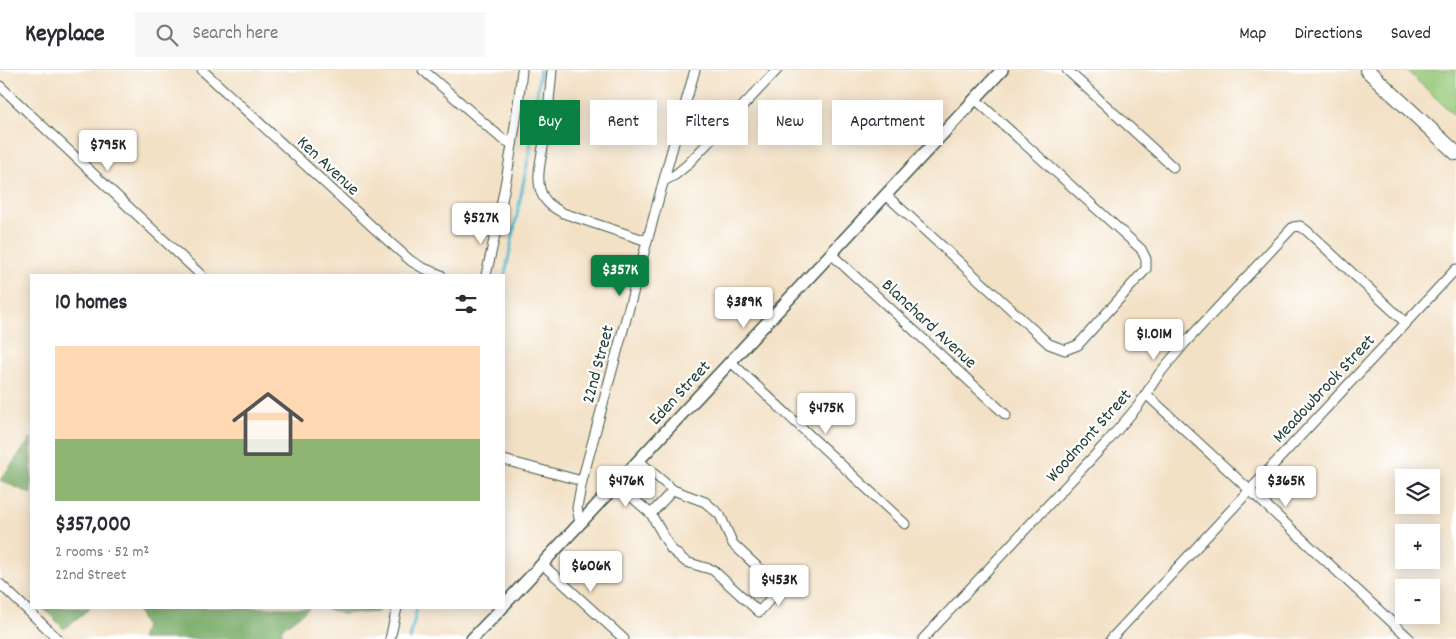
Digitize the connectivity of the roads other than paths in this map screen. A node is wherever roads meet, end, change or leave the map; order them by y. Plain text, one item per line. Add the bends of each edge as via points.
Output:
1 (202, 70) edge
2 (423, 70) edge
3 (522, 70) edge
4 (552, 70) edge
5 (695, 70) edge
6 (777, 70) edge
7 (1002, 70) edge
8 (1067, 70) edge
9 (1367, 70) edge
10 (0, 86) edge
11 (975, 99) junction
12 (512, 144) junction
13 (1456, 153) edge
14 (1173, 167) dead end
15 (664, 181) junction
16 (886, 195) junction
17 (648, 241) junction
18 (831, 254) junction
19 (1456, 269) edge
20 (200, 274) edge
21 (438, 274) edge
22 (486, 274) edge
23 (1406, 323) junction
24 (731, 362) junction
25 (1146, 394) junction
26 (1006, 415) dead end
27 (505, 460) edge
28 (639, 461) junction
29 (582, 480) junction
30 (617, 484) junction
31 (673, 490) junction
32 (1250, 490) junction
33 (651, 514) junction
34 (580, 523) junction
35 (905, 524) dead end
36 (542, 564) junction
37 (0, 584) edge
38 (505, 604) edge
39 (397, 609) edge
40 (500, 609) edge
41 (58, 639) edge
42 (390, 639) edge
43 (472, 639) edge
44 (624, 639) edge
45 (923, 639) edge
46 (1111, 639) edge
47 (1410, 639) edge

1 - 21 street, Ken Avenue via 411,261
2 - 12 street
3 - 12 street
4 - 17 street via 540,164 541,192 545,200 563,213
5 - 15 street, 22nd Street
6 - 15 street via 687,165
7 - 11 street, Eden Street
8 - 14 street
9 - 13 main road
10 - 20 street
11 - 16 street, Eden Street
11 - 16 street via 1141,250 1146,259 1146,269 1078,345 1064,350 1049,344
12 - 22 street
15 - 17 street, 22nd Street
16 - 18 street, Eden Street
17 - 29 street, 22nd Street
18 - 24 street, Eden Street
18 - 26 street, Blanchard Avenue
19 - 23 street, Meadowbrook Street
23 - 25 street, Woodmont Street via 1307,231 1297,226 1290,229 1184,344
23 - 32 street, Meadowbrook Street
24 - 28 street, Eden Street
24 - 35 street
25 - 32 street
25 - 45 street, Woodmont Street via 1108,441
27 - 29 street
28 - 30 street, Eden Street
28 - 31 street
29 - 34 street, 22nd Street via 576,508
30 - 33 street
30 - 34 street, Eden Street
31 - 33 street
31 - 33 street via 705,502 720,515 733,544 780,588 759,612 714,570 686,562 671,549
32 - 46 street, Meadowbrook Street
32 - 47 street
34 - 36 street, Eden Street
36 - 38 street, Eden Street
36 - 44 street
37 - 41 street
39 - 42 street
40 - 43 street, Eden Street

